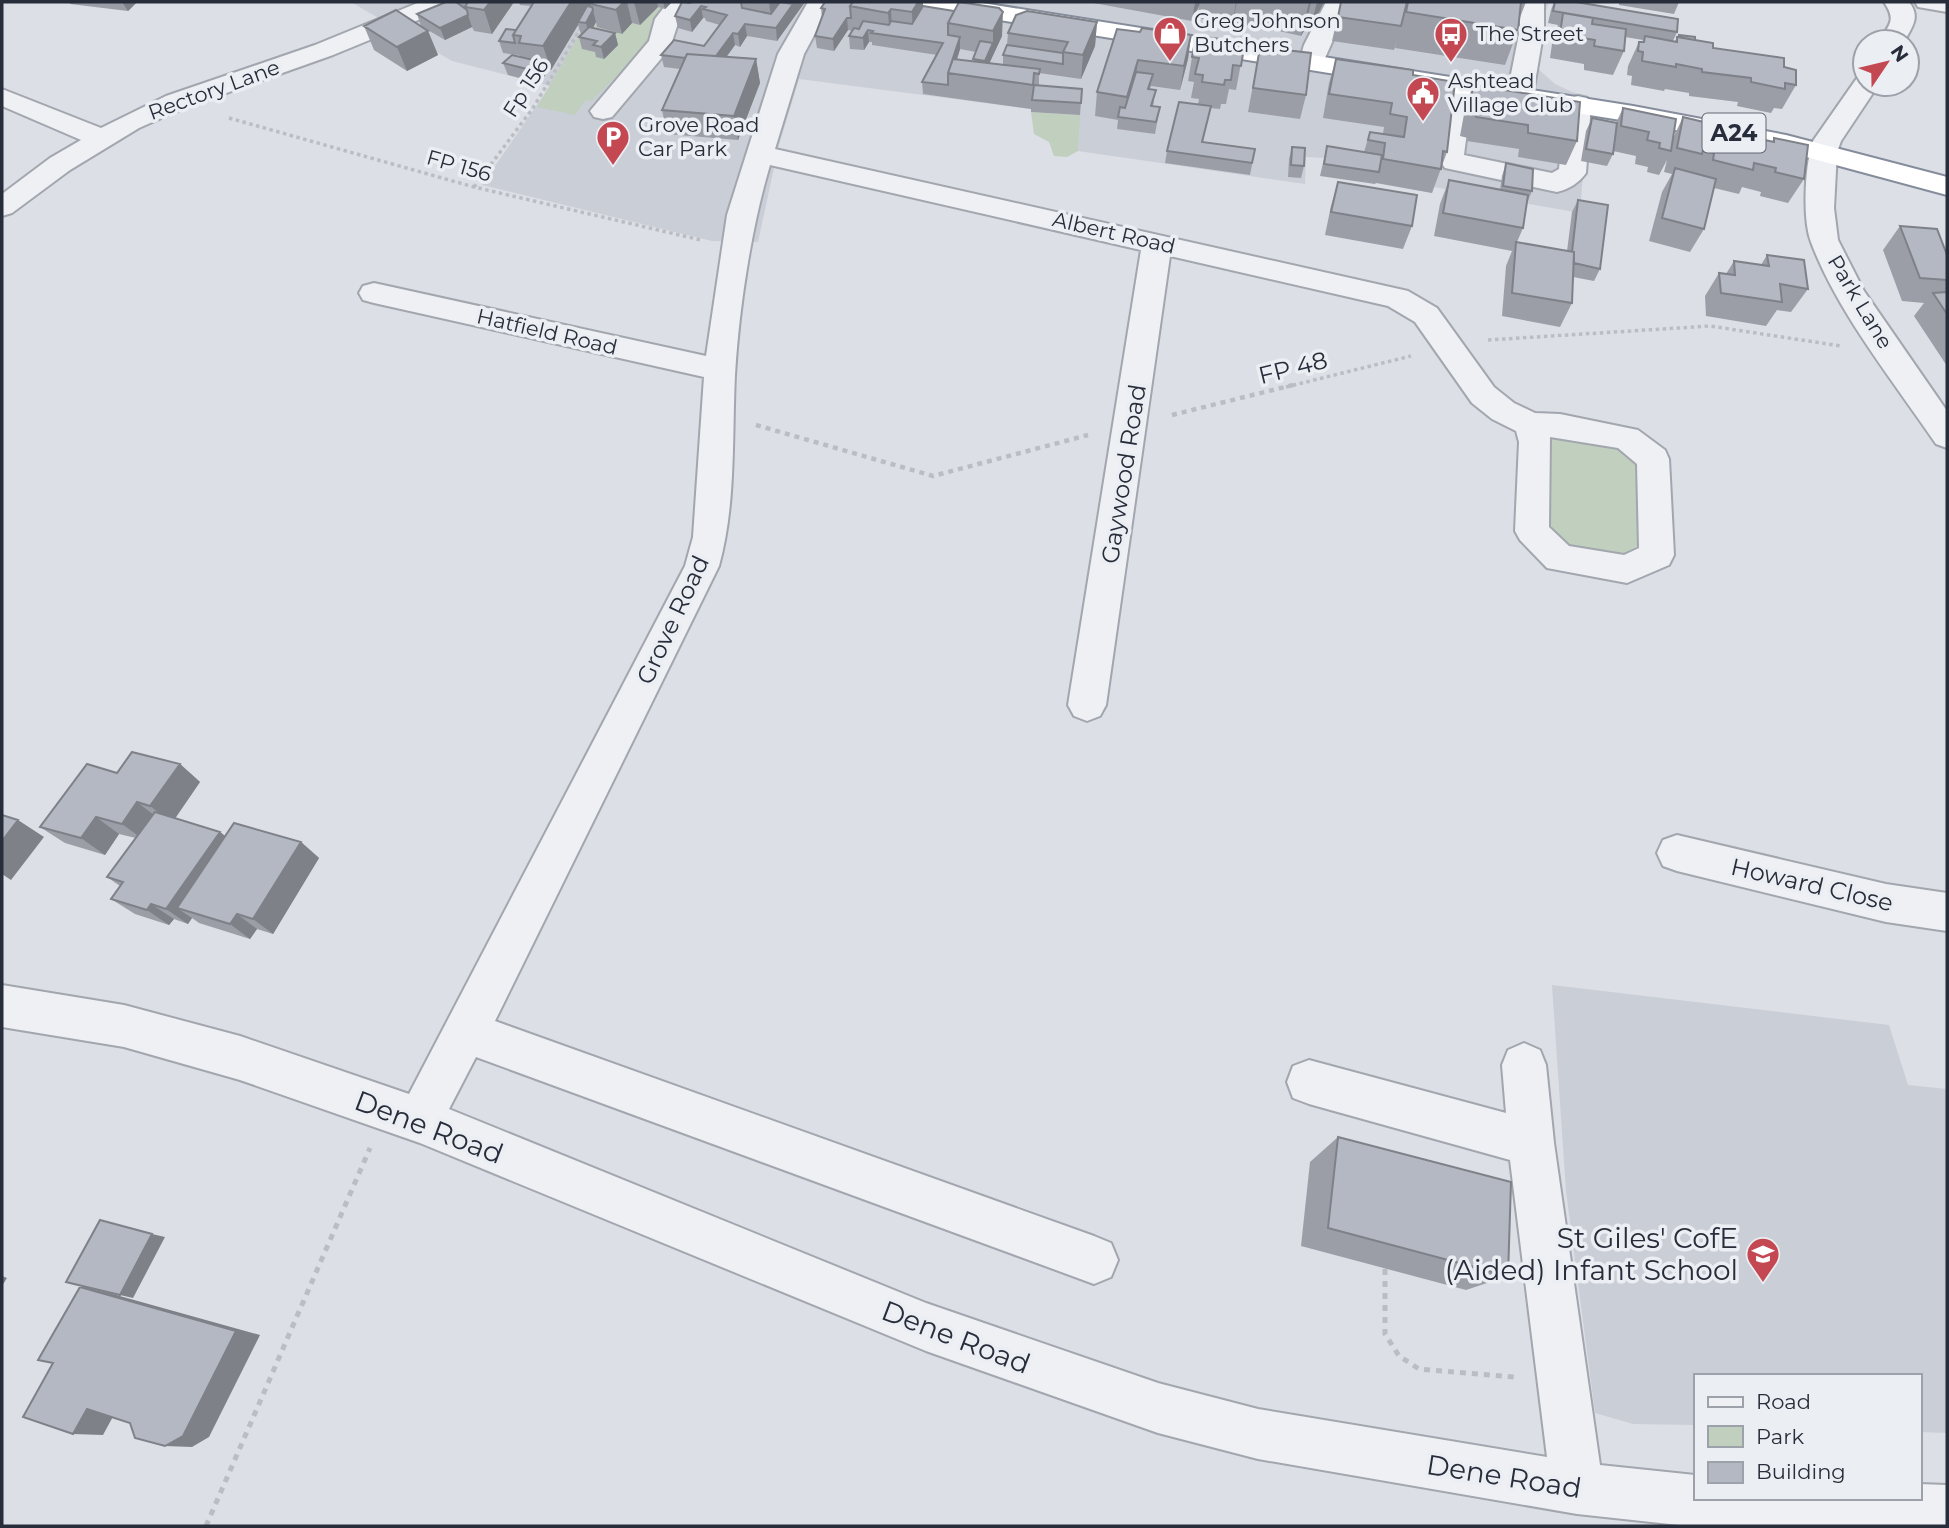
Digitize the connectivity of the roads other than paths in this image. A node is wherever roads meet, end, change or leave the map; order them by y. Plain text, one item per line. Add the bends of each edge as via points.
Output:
1 (441, 2) edge
2 (681, 2) edge
3 (820, 2) edge
4 (931, 2) edge
5 (1338, 2) edge
6 (1532, 2) edge
7 (1896, 2) edge
8 (1927, 2) edge
9 (1947, 5) edge
10 (371, 6) dead end
11 (398, 19) junction
12 (1899, 28) edge
13 (1312, 62) junction
14 (1460, 85) junction
15 (1520, 94) junction
16 (2, 97) edge
17 (1857, 98) edge
18 (1578, 104) junction
19 (603, 111) dead end
20 (101, 138) junction
21 (1823, 152) junction
22 (760, 154) junction
23 (1947, 186) edge
24 (2, 207) edge
25 (1157, 243) junction
26 (374, 293) dead end
27 (720, 370) junction
28 (1530, 425) junction
29 (1947, 436) edge
30 (1087, 705) dead end
31 (1676, 853) dead end
32 (1947, 912) edge
33 (2, 1006) edge
34 (467, 1032) junction
35 (1524, 1065) dead end
36 (1310, 1082) dead end
37 (404, 1115) junction
38 (1531, 1143) junction
39 (1094, 1260) dead end
40 (1577, 1488) junction
41 (1947, 1511) edge

1 - 11 street, Rectory Lane
2 - 19 street via 667,19 661,43
3 - 22 street, Grove Road via 791,54
4 - 13 highway, A24
5 - 13 street
6 - 15 street
7 - 12 street via 1903,10
8 - 9 street
10 - 11 street
11 - 20 street, Rectory Lane via 175,102
13 - 14 highway, A24
14 - 15 highway, A24
14 - 18 street via 1450,155 1455,162 1557,183 1572,173
15 - 18 highway, A24
16 - 20 street
17 - 21 street
18 - 21 highway, A24
20 - 24 street, Rectory Lane
21 - 23 highway, A24
21 - 29 street, Park Lane via 1820,208 1824,240 1850,294
22 - 25 street, Albert Road
22 - 27 street, Grove Road via 741,215
25 - 28 street, Albert Road via 1397,298 1426,315 1483,395
25 - 30 street, Gaywood Road
26 - 27 street, Hatfield Road
27 - 34 street, Grove Road via 710,537 702,566
28 - 28 street via 1627,438 1653,459 1657,555 1627,569 1559,558 1532,531 1535,442
31 - 32 street, Howard Close via 1886,903
33 - 37 street, Dene Road via 124,1026 240,1058
34 - 37 street, Grove Road
34 - 39 street
35 - 38 street
36 - 38 street
37 - 40 street, Dene Road via 926,1327 1158,1409 1258,1434
38 - 40 street
40 - 41 street, Dene Road via 1713,1503

